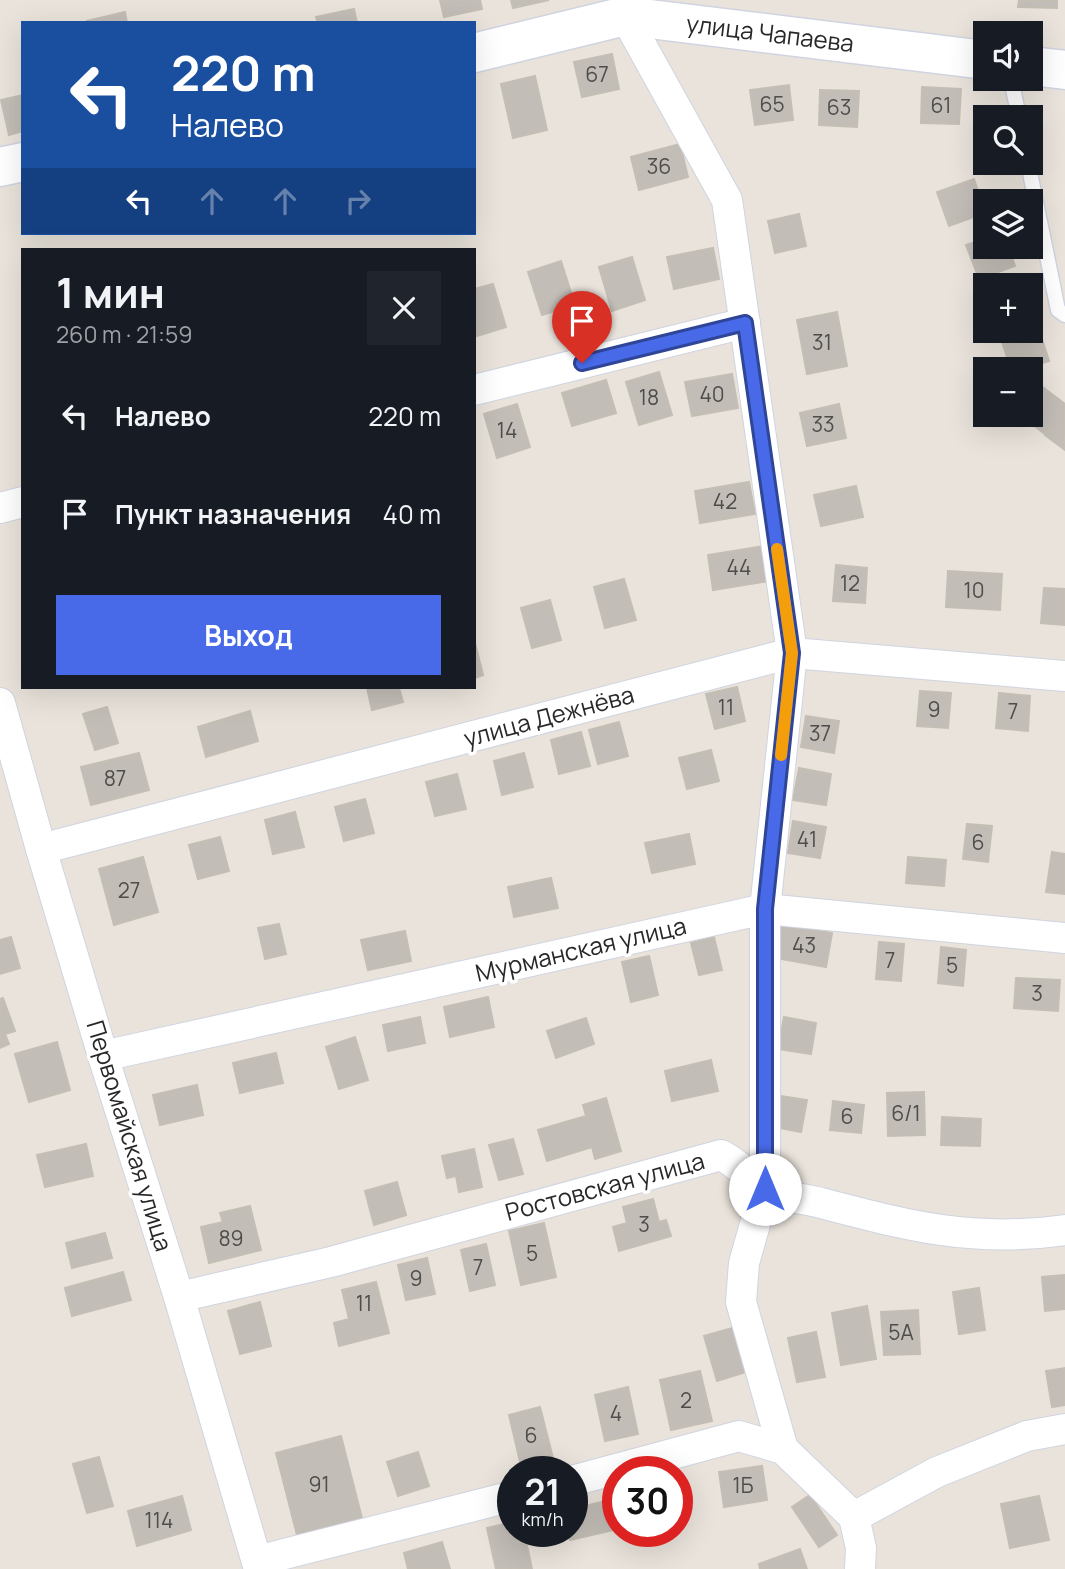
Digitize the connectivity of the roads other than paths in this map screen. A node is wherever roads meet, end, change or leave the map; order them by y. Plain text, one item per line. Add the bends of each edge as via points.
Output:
1 (626, 8) edge
2 (476, 52) edge
3 (973, 58) edge
4 (1043, 67) edge
5 (1065, 70) edge
6 (21, 162) edge
7 (0, 167) edge
8 (1030, 175) edge
9 (1065, 315) edge
10 (745, 323) junction
11 (476, 390) edge
12 (21, 503) edge
13 (0, 508) edge
14 (792, 653) junction
15 (1065, 676) edge
16 (0, 703) edge
17 (41, 849) junction
18 (765, 909) junction
19 (1065, 938) edge
20 (103, 1056) junction
21 (765, 1189) junction
22 (1065, 1230) edge
23 (179, 1297) junction
24 (1065, 1429) edge
25 (783, 1449) junction
26 (588, 1476) edge
27 (497, 1500) edge
28 (854, 1517) junction
29 (258, 1565) edge
30 (860, 1569) edge

1 - 2 main road, улица Чапаева
1 - 3 main road, улица Чапаева
1 - 10 street via 727,200
4 - 5 main road
6 - 7 main road
8 - 9 lane via 1058,310
10 - 11 street
10 - 14 street
12 - 13 street
14 - 15 street, улица Дежнёва
14 - 17 street, улица Дежнёва
14 - 18 street
16 - 17 street, Первомайская улица
17 - 20 street, Первомайская улица
18 - 19 street, Мурманская улица
18 - 20 street, Мурманская улица
18 - 21 street
20 - 23 street, Первомайская улица
21 - 22 street, Ростовская улица via 916,1227 978,1236
21 - 23 street, Ростовская улица via 721,1155 331,1262
21 - 25 street via 744,1264 741,1302
23 - 29 street, Первомайская улица
24 - 28 street via 1027,1436 937,1472
25 - 26 street via 739,1436
25 - 28 street
27 - 29 street
28 - 30 street via 862,1548

